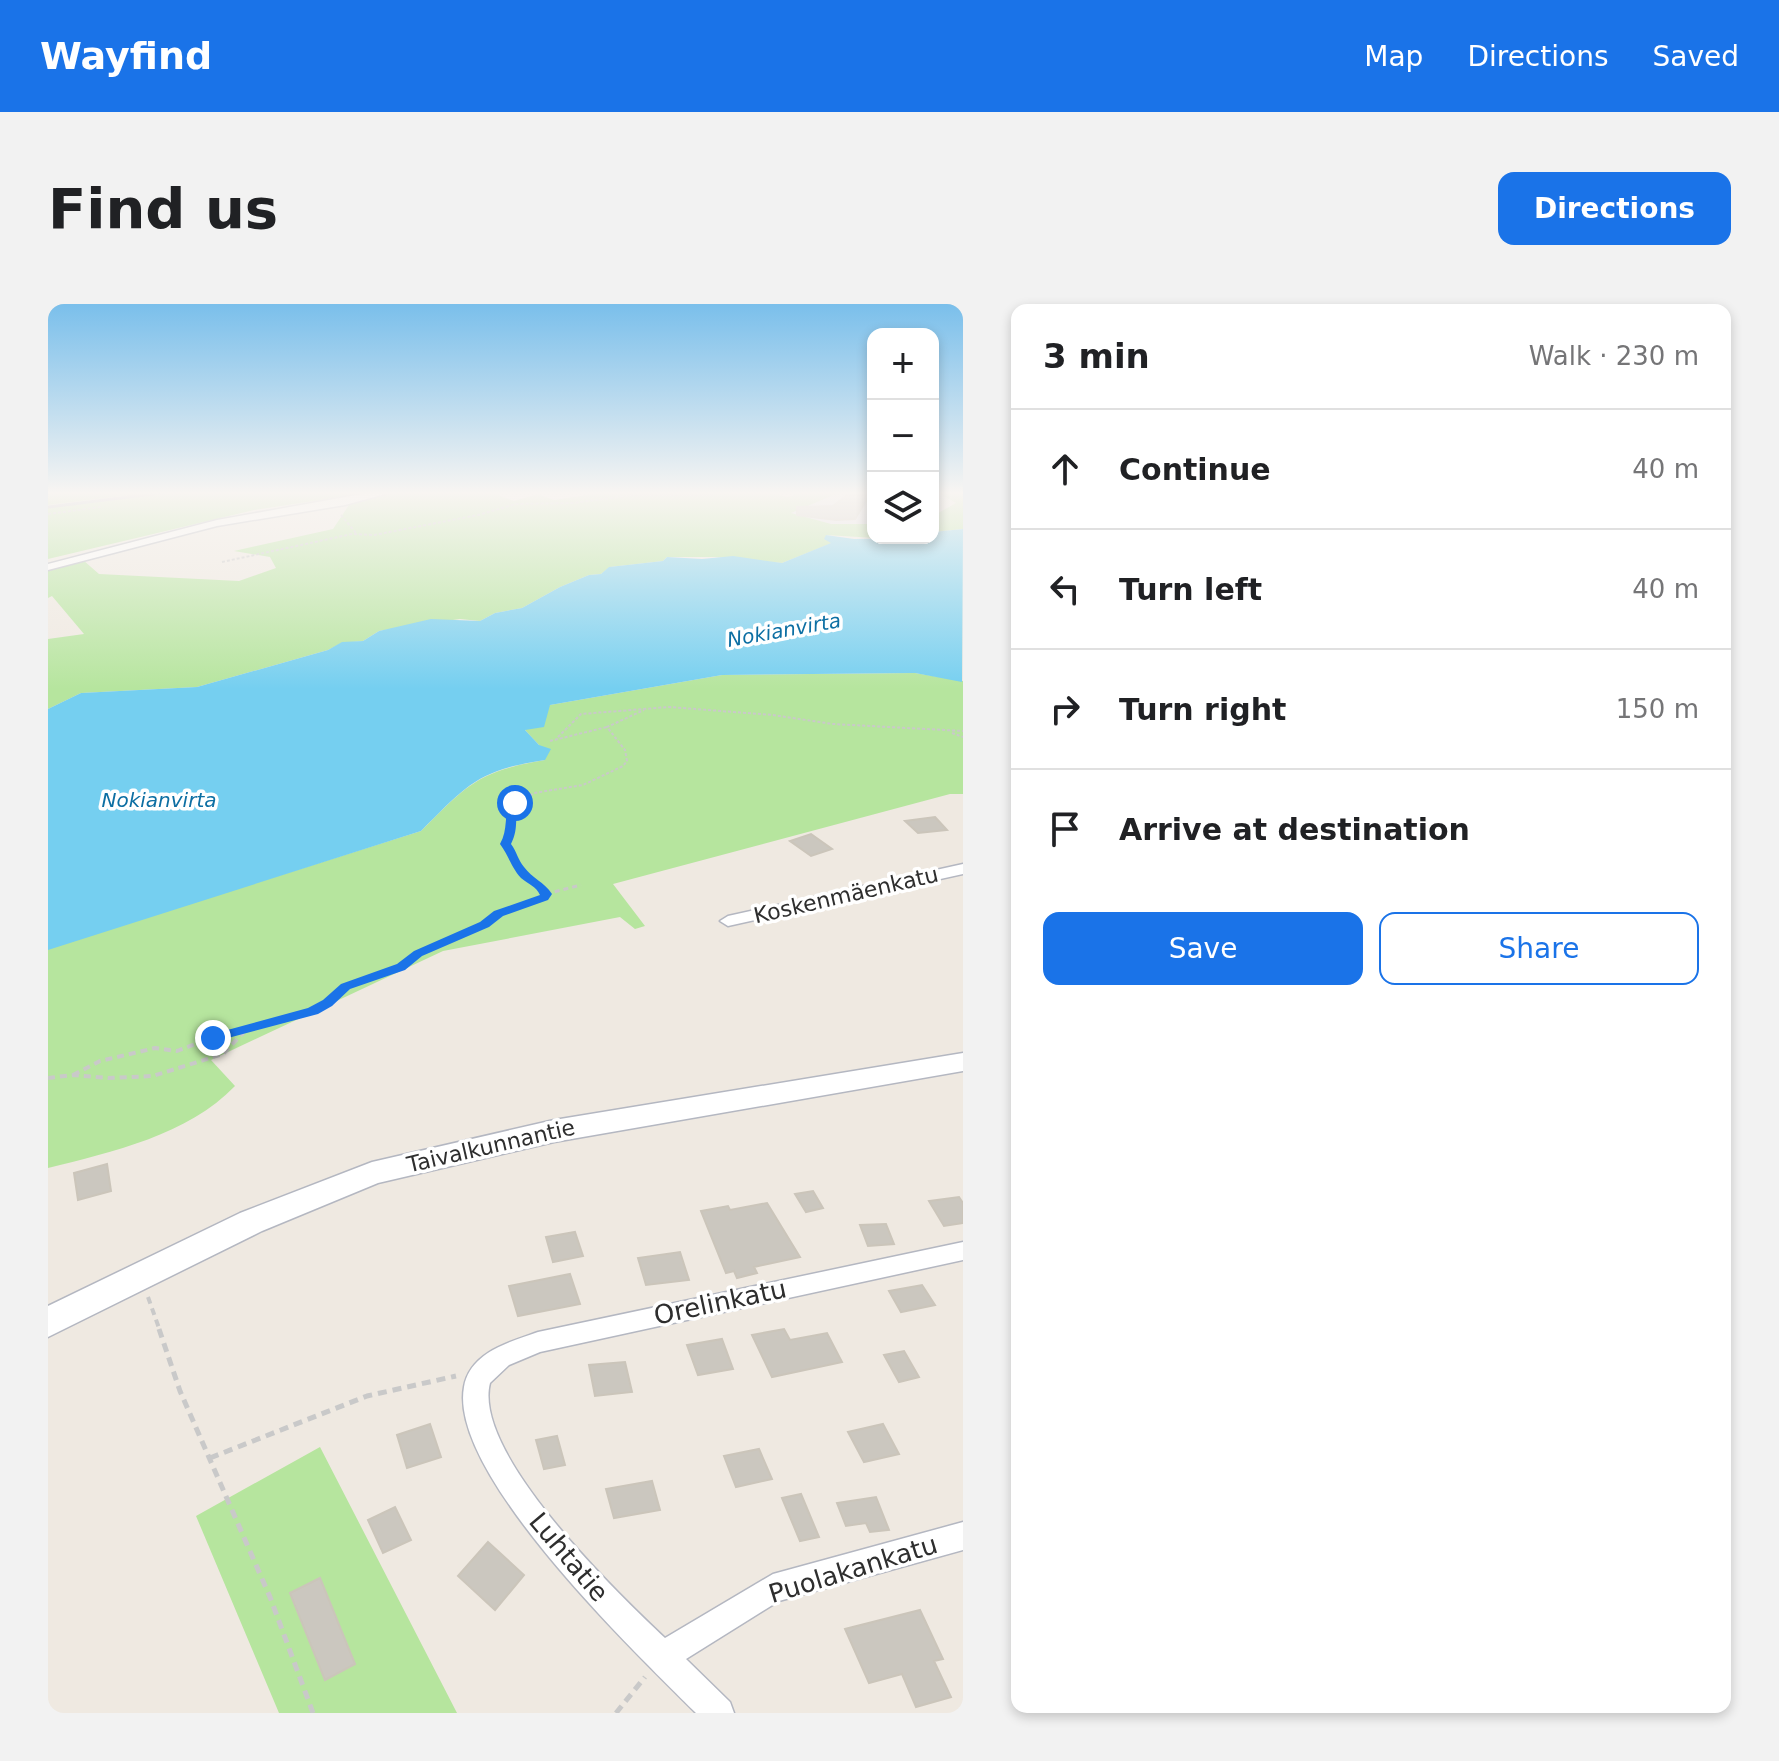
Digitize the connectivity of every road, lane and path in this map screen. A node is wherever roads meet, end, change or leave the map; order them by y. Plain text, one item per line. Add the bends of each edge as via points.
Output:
1 (87, 557) edge
2 (246, 557) edge
3 (222, 562) dead end
4 (48, 567) edge
5 (644, 710) junction
6 (607, 727) junction
7 (949, 731) junction
8 (963, 731) edge
9 (558, 737) junction
10 (963, 737) edge
11 (550, 741) dead end
12 (963, 869) edge
13 (581, 885) dead end
14 (546, 894) junction
15 (728, 921) dead end
16 (245, 1029) junction
17 (963, 1062) edge
18 (73, 1075) junction
19 (48, 1078) edge
20 (963, 1251) edge
21 (140, 1275) junction
22 (48, 1322) edge
23 (483, 1370) junction
24 (209, 1459) junction
25 (963, 1536) edge
26 (663, 1656) junction
27 (313, 1713) edge
28 (616, 1713) edge
29 (719, 1713) edge

1 - 4 street
2 - 3 path
5 - 6 path
5 - 7 path via 669,707
5 - 9 path via 581,714
6 - 9 path
6 - 14 path via 625,750 623,766 585,784 522,797 511,808 513,831 506,844 515,864
7 - 8 path
7 - 10 path
9 - 11 path
12 - 15 street, Koskenmäenkatu
13 - 14 path
14 - 16 path via 418,953 401,967 339,990 313,1011
16 - 18 path via 177,1051 155,1048 114,1057
16 - 18 path via 223,1054 153,1076
17 - 21 street, Taivalkunnantie via 464,1149 314,1194
18 - 19 path
20 - 23 street, Orelinkatu via 538,1342
21 - 22 street, Taivalkunnantie
21 - 24 path
23 - 24 path via 367,1396
23 - 26 street, Luhtatie via 475,1389 480,1424 504,1475 608,1605
24 - 27 path via 270,1597
25 - 26 street, Puolakankatu via 773,1588
26 - 28 path
26 - 29 street, Luhtatie

